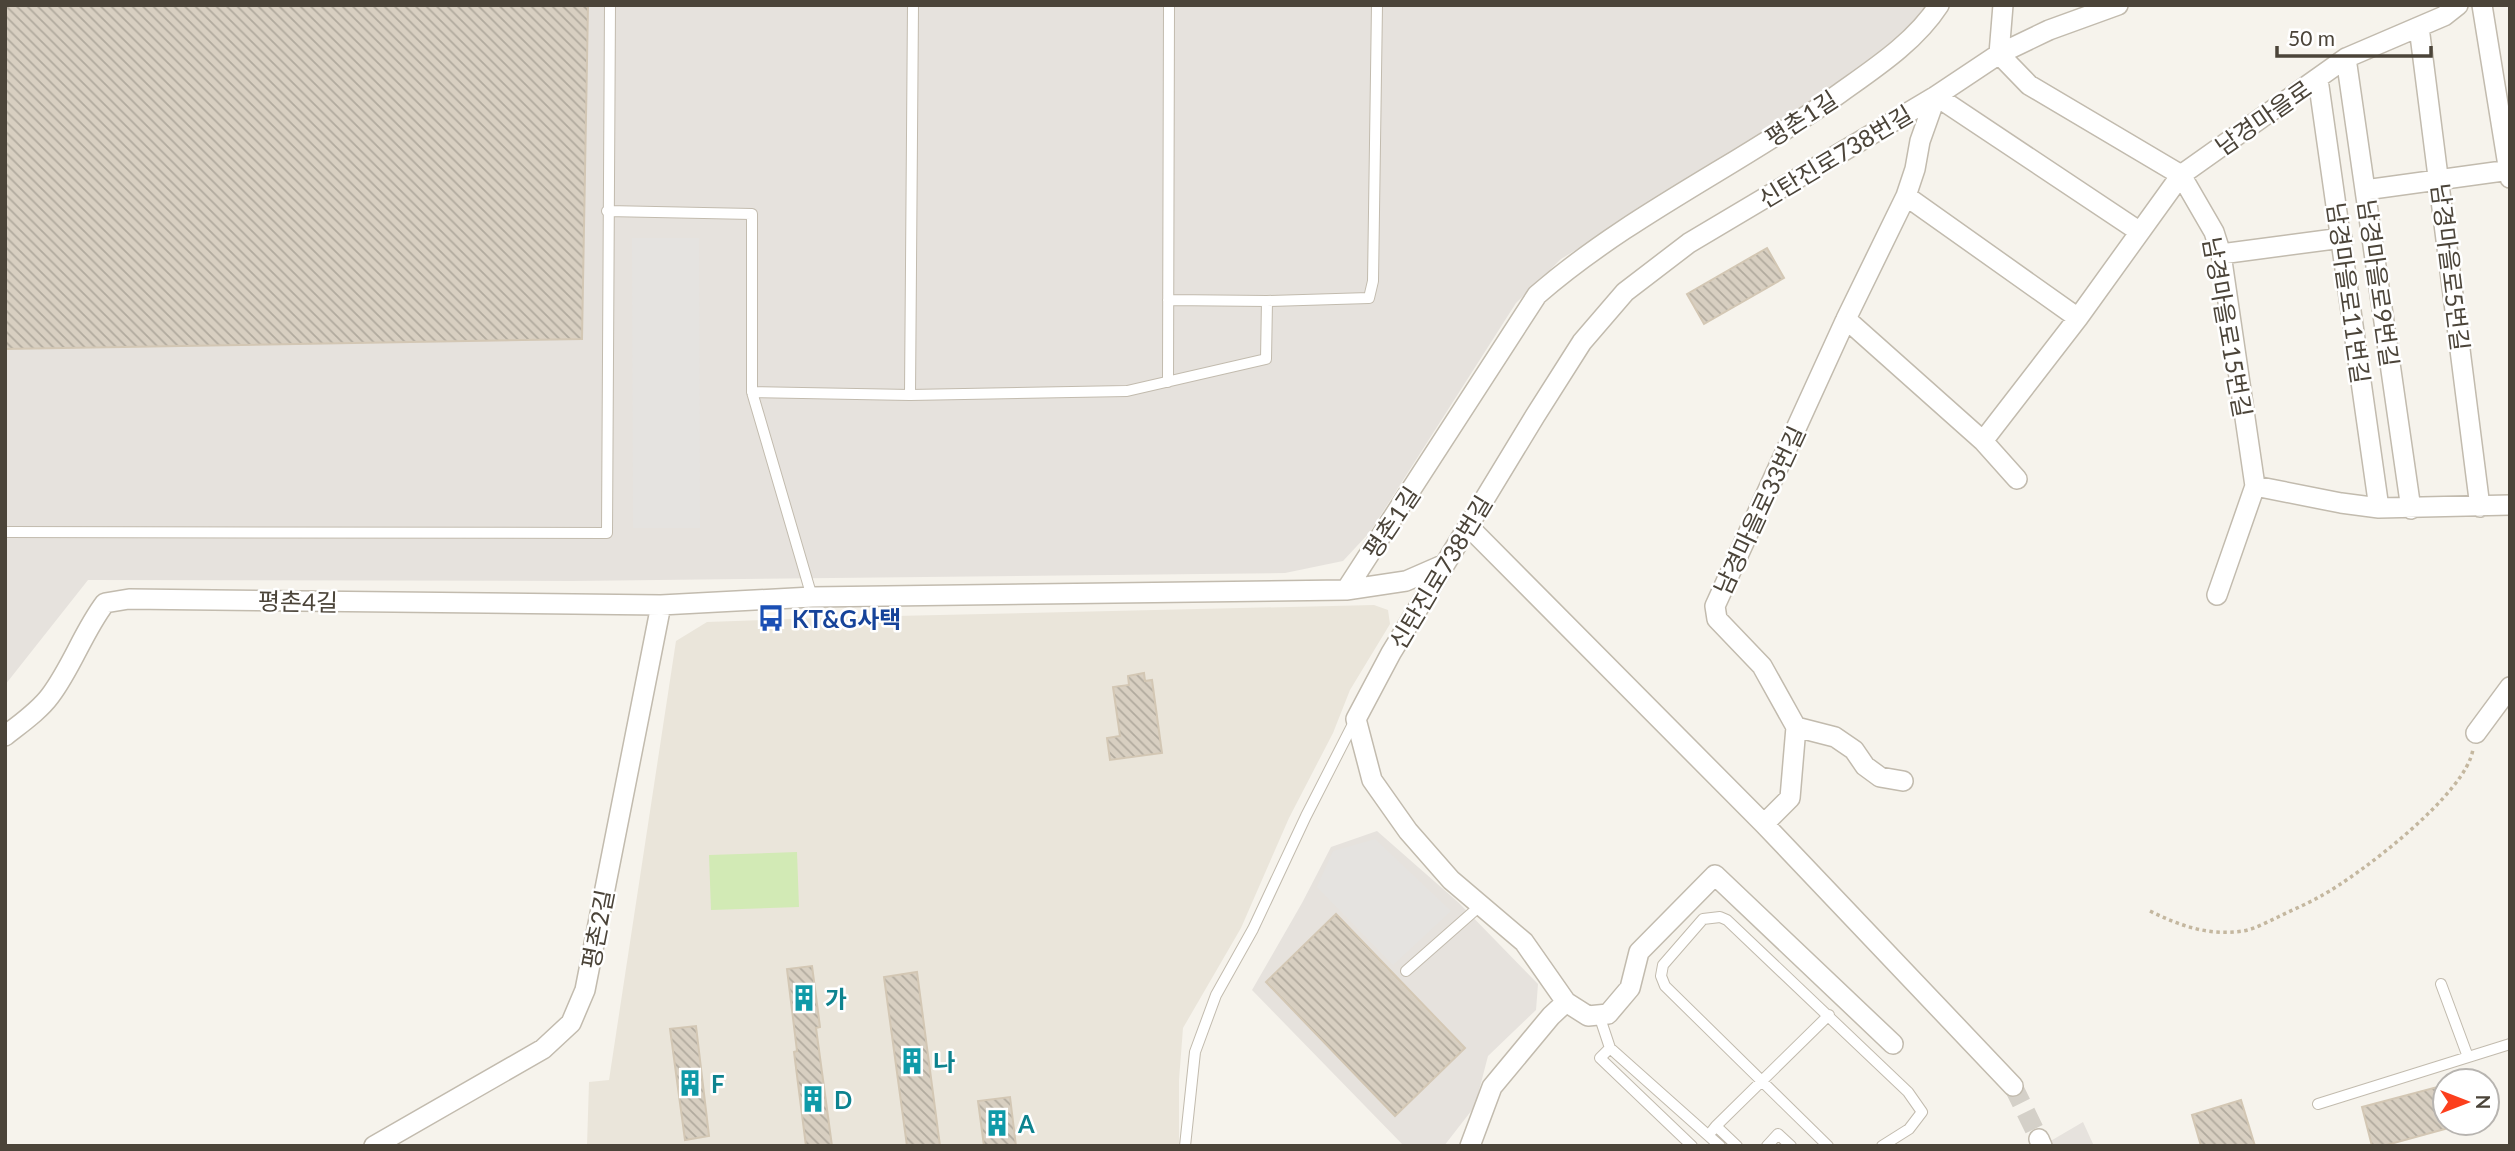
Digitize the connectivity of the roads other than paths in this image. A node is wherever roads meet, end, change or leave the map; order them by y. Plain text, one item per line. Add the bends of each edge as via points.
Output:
1 (610, 5) edge
2 (913, 5) edge
3 (1169, 5) edge
4 (1377, 5) edge
5 (1939, 5) edge
6 (2003, 5) edge
7 (2118, 5) edge
8 (2458, 5) edge
9 (2482, 5) edge
10 (2419, 27) junction
11 (1999, 54) junction
12 (2346, 58) junction
13 (2318, 79) junction
14 (1936, 96) junction
15 (2509, 173) edge
16 (2181, 175) junction
17 (2440, 180) junction
18 (2365, 190) junction
19 (1906, 196) junction
20 (607, 211) junction
21 (2140, 232) junction
22 (2342, 238) junction
23 (2221, 254) junction
24 (1168, 300) junction
25 (1266, 301) junction
26 (2078, 318) junction
27 (1846, 319) junction
28 (1168, 382) junction
29 (752, 392) junction
30 (910, 395) junction
31 (1983, 441) junction
32 (2017, 478) dead end
33 (2255, 486) junction
34 (2510, 505) edge
35 (2480, 507) junction
36 (2379, 508) junction
37 (2411, 509) junction
38 (1469, 527) junction
39 (5, 532) edge
40 (1445, 564) junction
41 (1346, 590) junction
42 (2217, 595) dead end
43 (813, 597) junction
44 (661, 605) junction
45 (2510, 687) edge
46 (1356, 719) junction
47 (1796, 727) junction
48 (2476, 733) road end
49 (5, 736) edge
50 (1903, 781) dead end
51 (1764, 824) junction
52 (1481, 905) junction
53 (1406, 971) dead end
54 (2441, 984) dead end
55 (1566, 1002) junction
56 (1599, 1015) junction
57 (1829, 1015) junction
58 (1893, 1044) dead end
59 (2510, 1044) edge
60 (1611, 1048) junction
61 (2468, 1057) junction
62 (1762, 1081) junction
63 (2013, 1086) tunnel mouth
64 (2318, 1104) dead end
65 (1716, 1126) junction
66 (1708, 1135) junction
67 (374, 1146) edge
68 (1185, 1146) edge
69 (1470, 1146) edge
70 (1692, 1146) edge
71 (1720, 1146) edge
72 (1737, 1146) edge
73 (1767, 1146) edge
74 (1791, 1146) edge
75 (1828, 1146) edge
76 (1882, 1146) edge

1 - 20 lane
2 - 30 lane
3 - 24 lane
4 - 25 lane via 1373,281 1369,298
5 - 41 street, 평촌1길 via 1913,37 1867,74 1622,230 1537,295
6 - 11 street
7 - 11 street, 신탄진로738번길
8 - 10 street, 남경마을로
9 - 15 street
10 - 12 street, 남경마을로
10 - 17 street, 남경마을로5번길
11 - 14 street, 신탄진로738번길
11 - 16 street via 2029,85
12 - 13 street, 남경마을로
12 - 18 street, 남경마을로9번길
13 - 16 street, 남경마을로
13 - 22 street, 남경마을로11번길
14 - 19 street, 신탄진로738번길
14 - 21 street
14 - 38 street, 신탄진로738번길 via 1689,243 1625,292 1582,342
15 - 17 street
16 - 21 street, 남경마을로
16 - 23 street, 남경마을로15번길 via 2214,232
17 - 18 street
17 - 35 street, 남경마을로5번길
18 - 37 street, 남경마을로9번길
19 - 26 street
19 - 27 street, 신탄진로738번길
20 - 29 lane via 752,214
20 - 39 lane via 607,533
21 - 26 street, 남경마을로
22 - 23 street
22 - 36 street, 남경마을로11번길
23 - 33 street, 남경마을로15번길
24 - 25 lane
24 - 28 lane
25 - 28 lane via 1266,359
26 - 31 street, 남경마을로
27 - 31 street
27 - 47 street, 남경마을로33번길 via 1715,606 1717,619 1762,666
28 - 30 lane via 1127,391
29 - 30 lane
29 - 43 lane
31 - 32 street
33 - 36 street
33 - 42 street, 남경마을로15번길
34 - 35 street
35 - 37 street
36 - 37 street
38 - 40 street, 신탄진로738번길
38 - 51 street
40 - 41 street via 1406,581
40 - 46 street, 신탄진로738번길
41 - 43 street
43 - 44 street
44 - 49 street, 평촌4길 via 129,599 105,603 49,698
44 - 67 street, 평촌2길 via 584,990 571,1023 543,1049
45 - 48 street
46 - 52 street via 1372,779 1408,831 1451,880
46 - 68 lane via 1216,995 1195,1052
47 - 50 street via 1835,737 1880,777
47 - 51 street via 1790,798
51 - 63 street
52 - 53 lane
52 - 55 street via 1524,942
54 - 61 lane
55 - 56 street via 1588,1016
55 - 69 street via 1492,1087
56 - 58 street via 1608,1014 1630,988 1639,952 1714,875
56 - 60 lane
57 - 62 lane
57 - 62 lane via 1727,920 1720,916 1703,919 1663,965 1661,976 1665,986
57 - 76 lane via 1908,1092 1922,1112 1909,1129
59 - 61 lane
60 - 66 lane
60 - 70 lane via 1600,1058
61 - 64 lane
62 - 65 lane
62 - 75 lane
65 - 66 lane
65 - 72 lane
66 - 71 lane
73 - 74 lane via 1778,1134

